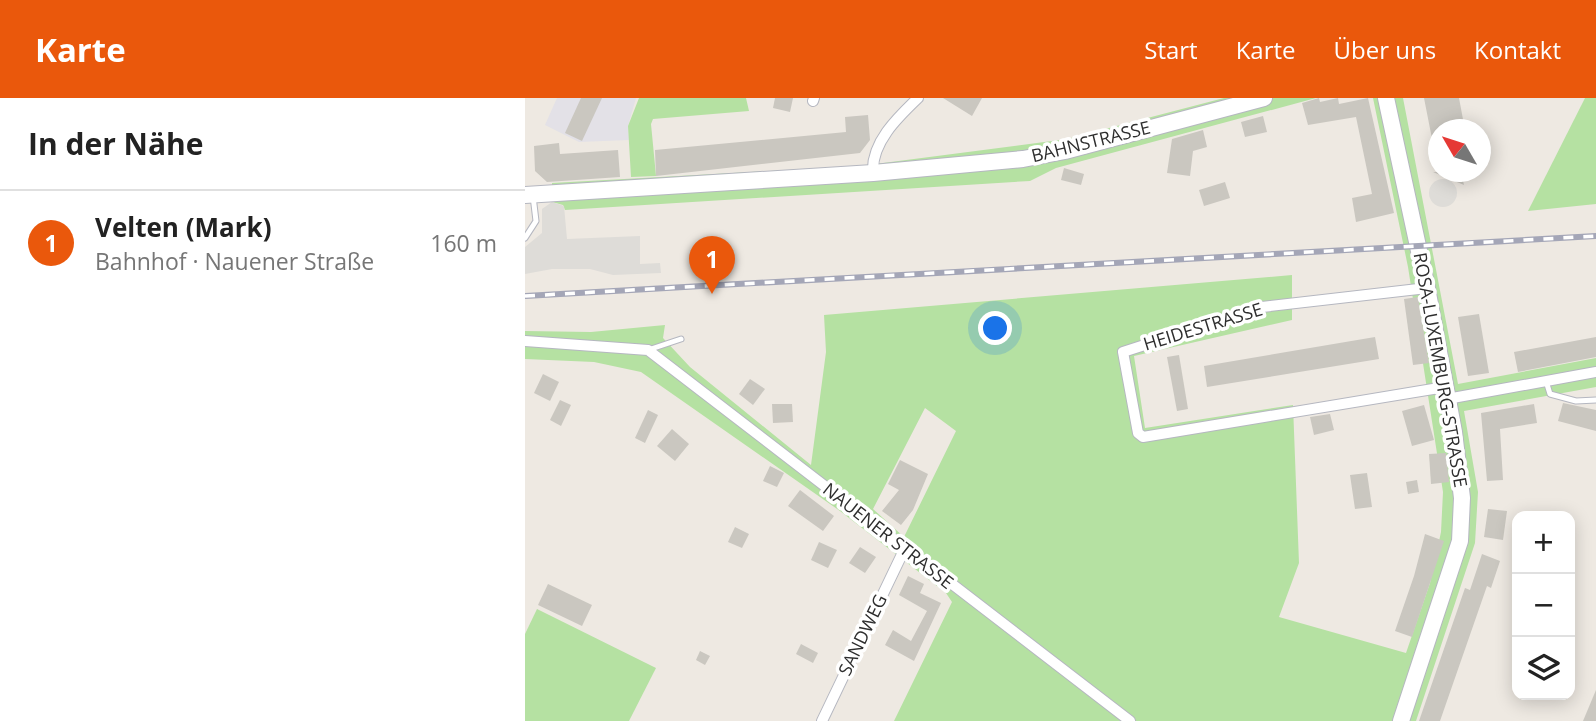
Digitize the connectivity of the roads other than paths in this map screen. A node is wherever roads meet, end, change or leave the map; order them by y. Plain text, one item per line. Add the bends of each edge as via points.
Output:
1 (918, 98) edge
2 (1264, 98) edge
3 (1386, 98) edge
4 (907, 103) edge
5 (873, 173) junction
6 (529, 195) edge
7 (525, 238) edge
8 (1427, 288) junction
9 (681, 339) dead end
10 (525, 341) edge
11 (648, 349) junction
12 (1596, 372) edge
13 (1546, 381) junction
14 (1446, 393) junction
15 (1596, 400) edge
16 (905, 548) junction
17 (822, 721) edge
18 (1130, 721) edge
19 (1401, 721) edge

1 - 4 street
2 - 5 street, BAHNSTRASSE via 1023,159
3 - 8 street, ROSA-LUXEMBURG-STRASSE
4 - 5 street via 879,145
5 - 6 street, BAHNSTRASSE
6 - 7 lane via 536,221
8 - 14 street, ROSA-LUXEMBURG-STRASSE
8 - 14 street, HEIDESTRASSE via 1262,307 1123,352 1138,433 1143,438
9 - 11 lane
10 - 11 street
11 - 16 street, NAUENER STRASSE
12 - 13 street
13 - 14 street
13 - 15 lane via 1550,394 1576,401
14 - 19 street, ROSA-LUXEMBURG-STRASSE via 1460,469 1459,541
16 - 17 street, SANDWEG
16 - 18 street, NAUENER STRASSE

